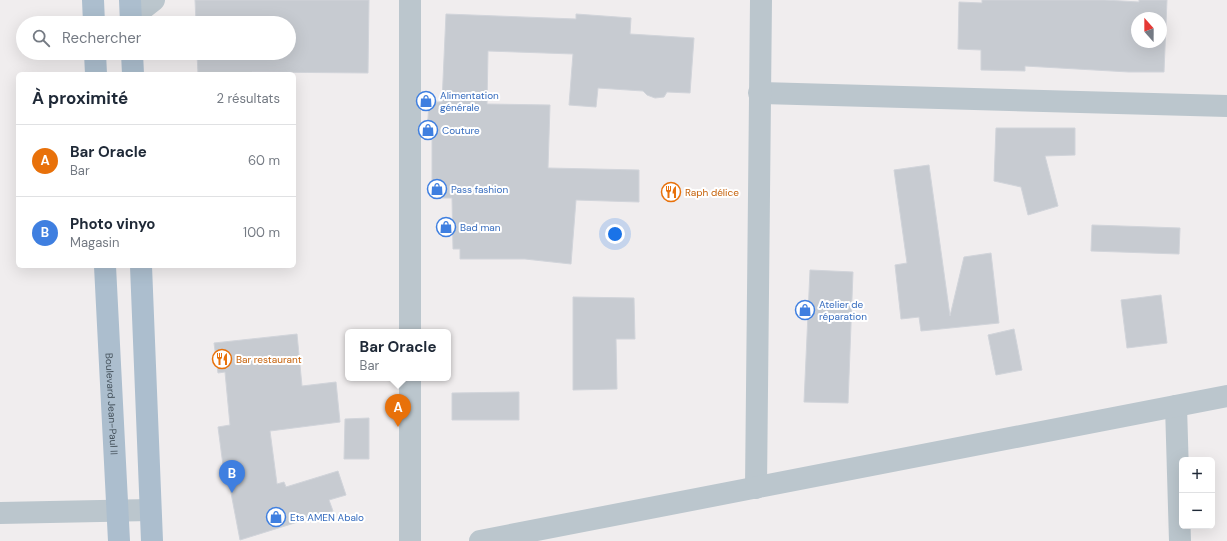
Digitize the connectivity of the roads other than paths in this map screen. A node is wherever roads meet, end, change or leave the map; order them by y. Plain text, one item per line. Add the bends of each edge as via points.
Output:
1 (93, 0) edge
2 (154, 0) edge
3 (410, 0) edge
4 (761, 0) edge
5 (131, 14) edge
6 (94, 16) edge
7 (95, 60) edge
8 (132, 60) edge
9 (96, 72) edge
10 (133, 72) edge
11 (759, 93) junction
12 (1227, 106) edge
13 (105, 268) edge
14 (141, 268) edge
15 (410, 329) edge
16 (410, 381) edge
17 (1227, 396) edge
18 (1176, 406) junction
19 (756, 488) junction
20 (150, 510) junction
21 (118, 511) junction
22 (0, 513) edge
23 (120, 541) edge
24 (152, 541) edge
25 (410, 541) edge
26 (480, 541) edge
27 (1180, 541) edge

1 - 6 main road
2 - 5 street
3 - 15 street
4 - 11 street
7 - 9 main road
8 - 10 main road
11 - 12 street
11 - 19 street
13 - 21 main road, Boulevard Jean-Paul II
14 - 20 main road
16 - 25 street
17 - 18 street
18 - 19 street
18 - 27 street
19 - 26 street
20 - 21 street
20 - 24 main road
21 - 22 street
21 - 23 main road, Boulevard Jean-Paul II

